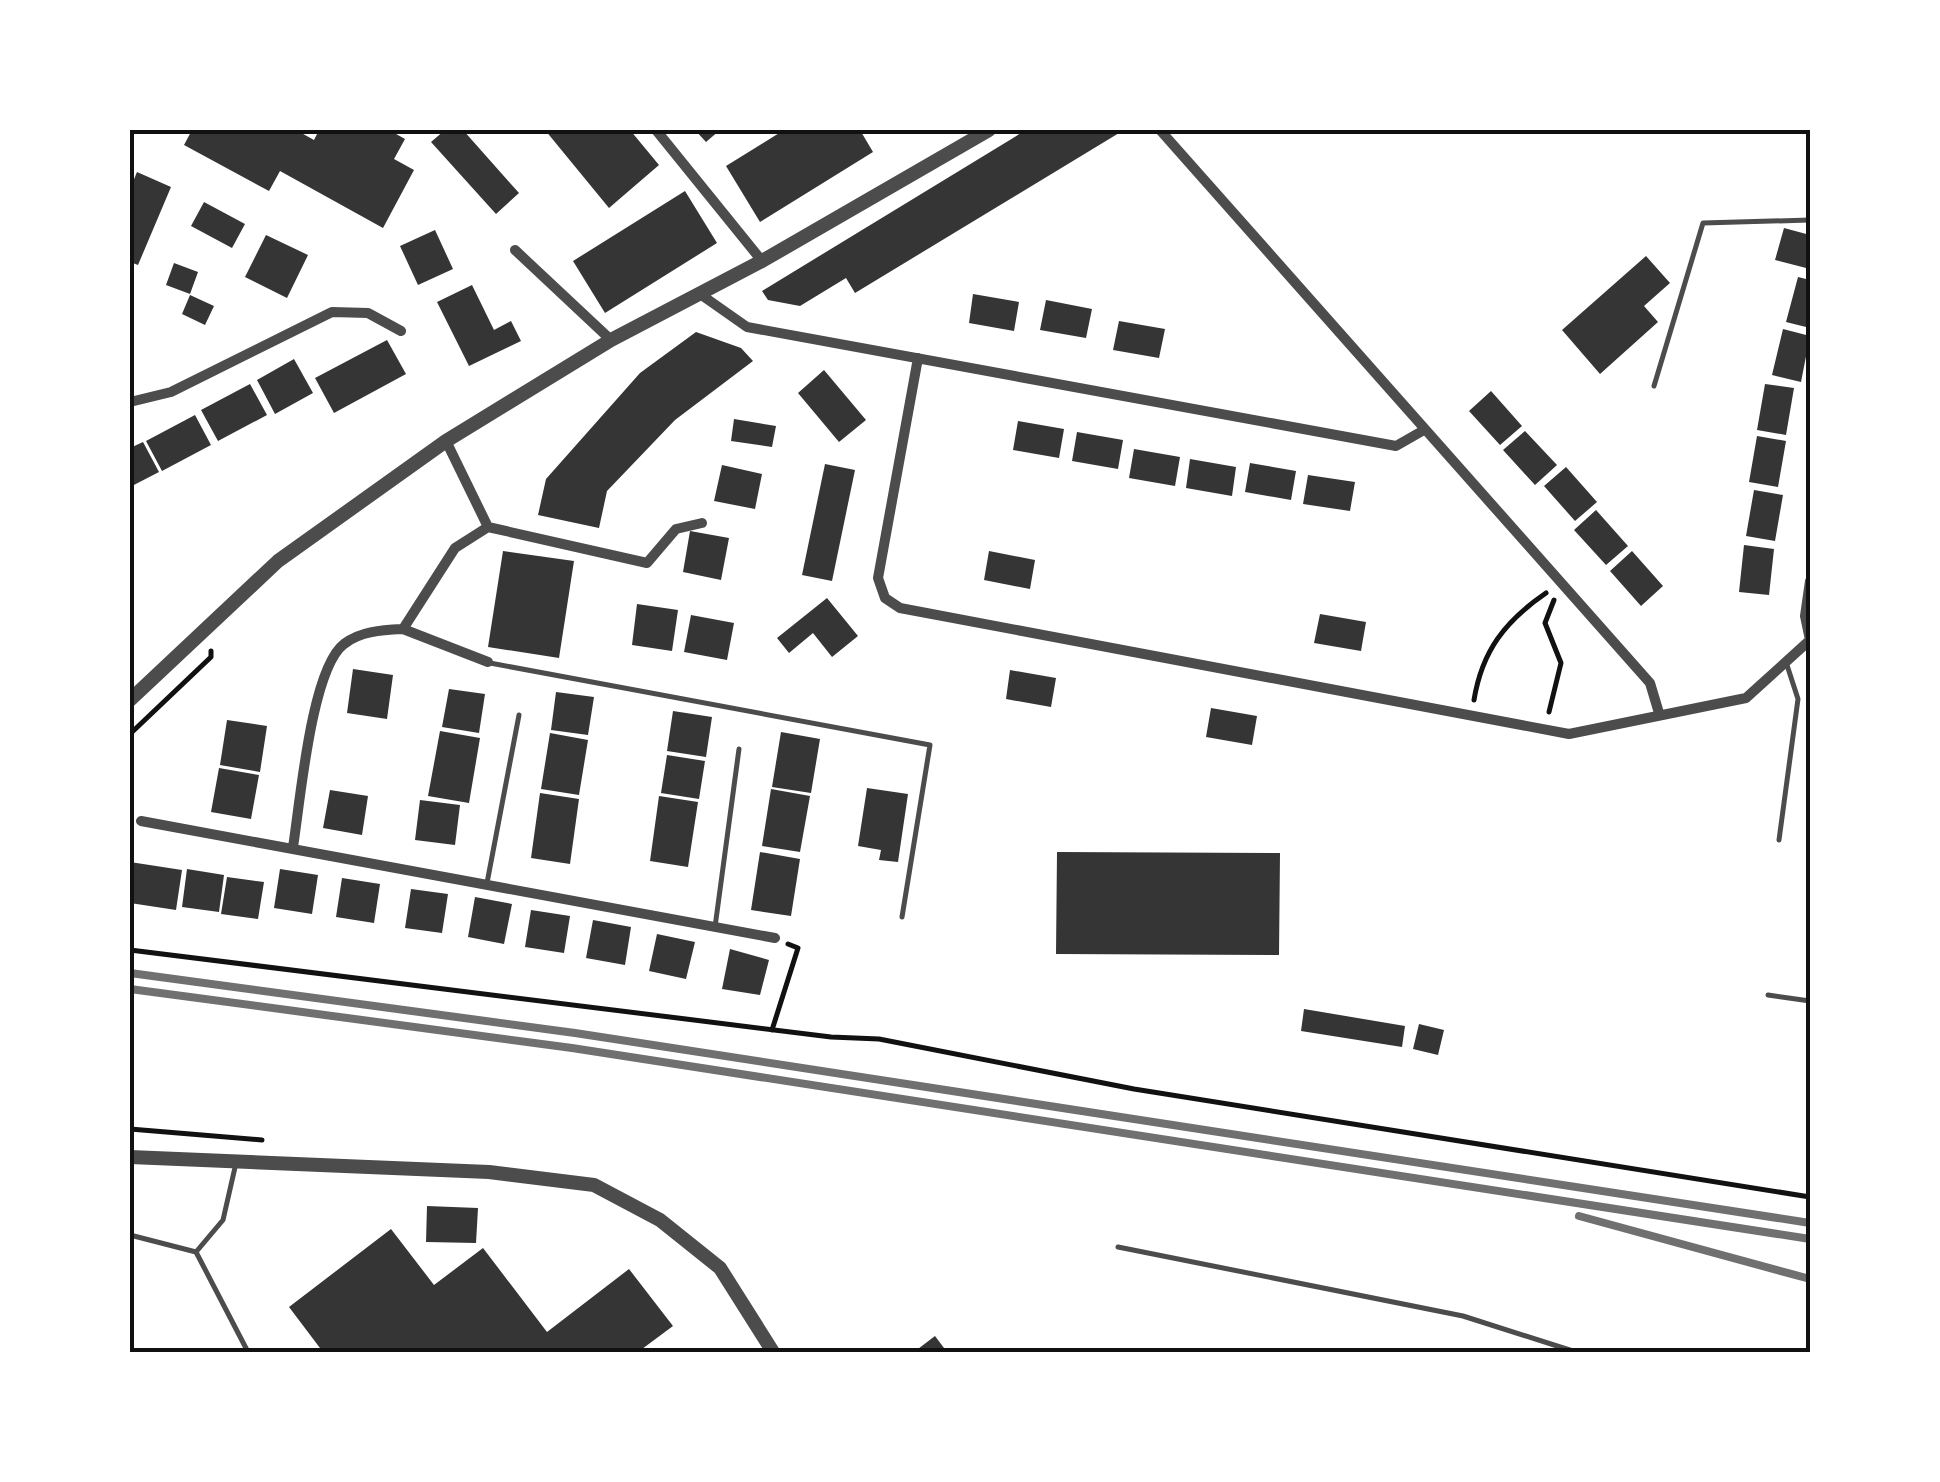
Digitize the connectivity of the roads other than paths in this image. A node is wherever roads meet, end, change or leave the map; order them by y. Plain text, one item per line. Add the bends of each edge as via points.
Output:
1 (656, 130) edge
2 (989, 130) edge
3 (1160, 130) edge
4 (1810, 220) edge
5 (515, 250) dead end
6 (762, 261) junction
7 (700, 294) junction
8 (401, 331) dead end
9 (611, 340) junction
10 (918, 358) junction
11 (1654, 386) dead end
12 (130, 402) edge
13 (1424, 430) junction
14 (446, 440) junction
15 (702, 523) dead end
16 (488, 527) junction
17 (1810, 580) edge
18 (403, 629) junction
19 (1810, 640) edge
20 (488, 662) joint
21 (1786, 662) junction
22 (130, 700) edge
23 (1658, 713) junction
24 (519, 715) dead end
25 (740, 749) dead end
26 (141, 821) dead end
27 (1779, 840) dead end
28 (293, 846) junction
29 (487, 883) junction
30 (902, 917) dead end
31 (715, 927) junction
32 (776, 938) road end
33 (1768, 995) dead end
34 (1810, 1001) edge
35 (130, 1157) edge
36 (237, 1160) junction
37 (130, 1236) edge
38 (1118, 1247) dead end
39 (196, 1252) junction
40 (248, 1352) edge
41 (773, 1352) edge
42 (1576, 1352) edge

1 - 6 street
2 - 6 street
3 - 13 street
4 - 11 lane via 1703,223
5 - 9 street
6 - 7 street
7 - 9 street
7 - 10 street via 747,326
8 - 12 street via 368,313 332,312 171,392
9 - 14 street
10 - 13 street via 1396,446
10 - 23 street via 878,578 885,598 900,608 1548,730 1587,733
13 - 23 street via 1650,683
14 - 16 street
14 - 22 street via 278,561
15 - 16 street via 676,529 647,563
16 - 18 street via 455,548
17 - 19 street
18 - 20 street
18 - 28 street via 373,631 342,645 317,695
19 - 21 street
20 - 30 lane via 930,745
21 - 23 street via 1746,698
21 - 27 lane via 1798,699
24 - 29 lane
25 - 31 lane
26 - 28 street
28 - 29 street
29 - 31 street
31 - 32 street
33 - 34 lane
35 - 36 street
36 - 39 lane via 223,1220
36 - 41 street via 489,1172 594,1185 660,1220 720,1268
37 - 39 lane
38 - 42 lane via 1463,1316
39 - 40 lane

